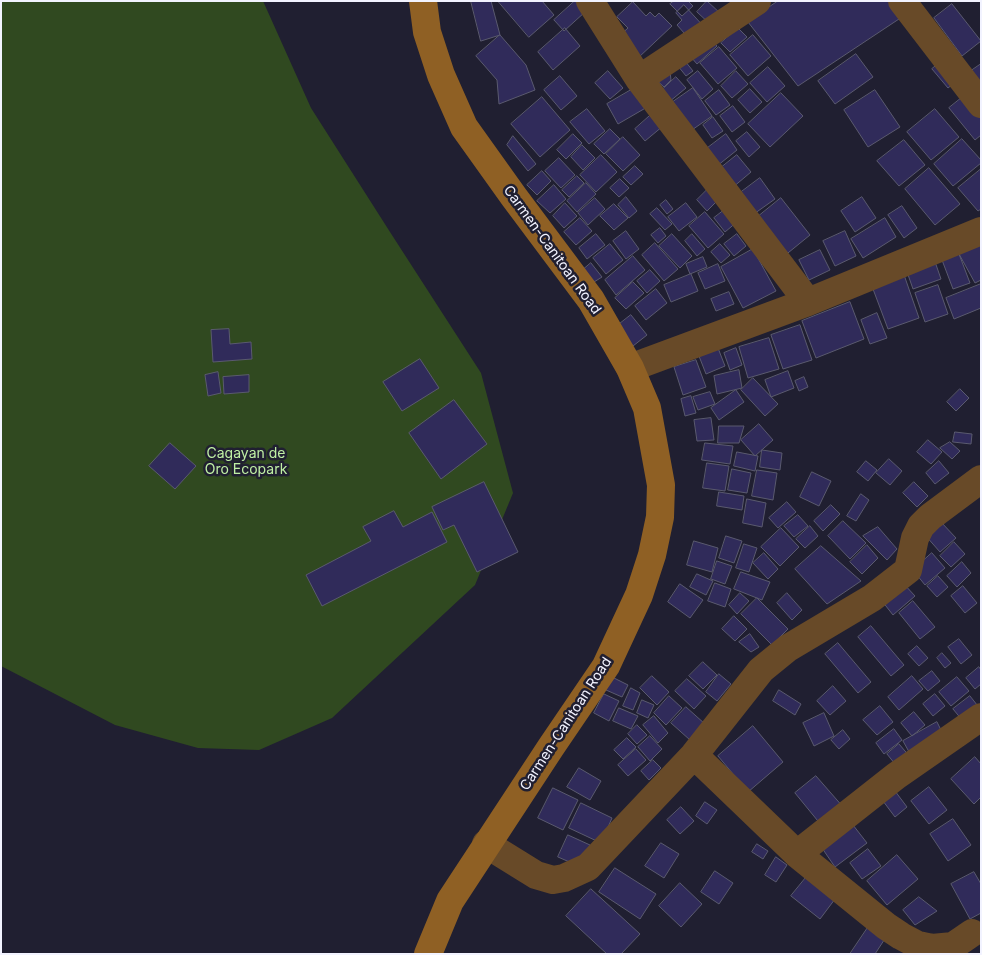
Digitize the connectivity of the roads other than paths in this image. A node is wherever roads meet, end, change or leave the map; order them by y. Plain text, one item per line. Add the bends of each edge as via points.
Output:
1 (423, 1) edge
2 (590, 1) edge
3 (757, 1) edge
4 (902, 1) edge
5 (639, 80) junction
6 (981, 104) edge
7 (981, 231) edge
8 (808, 302) junction
9 (630, 368) junction
10 (981, 479) edge
11 (981, 717) edge
12 (694, 754) junction
13 (486, 844) junction
14 (797, 854) junction
15 (972, 933) dead end
16 (428, 954) edge

1 - 9 main road, Carmen-Canitoan Road via 427,32 440,74 464,127 591,300
2 - 5 street
3 - 5 street
4 - 6 street
5 - 8 street
7 - 8 street
8 - 9 street
9 - 13 main road, Carmen-Canitoan Road via 647,408 661,485 660,517 652,555 639,595 606,666
10 - 12 street via 921,526 908,570 872,598 788,648 762,670
11 - 14 street via 896,776
12 - 13 street via 588,867 575,874 553,880 536,875
12 - 14 street
13 - 16 main road, Carmen-Canitoan Road via 450,901
14 - 15 street via 886,926 918,945 932,948 953,946

